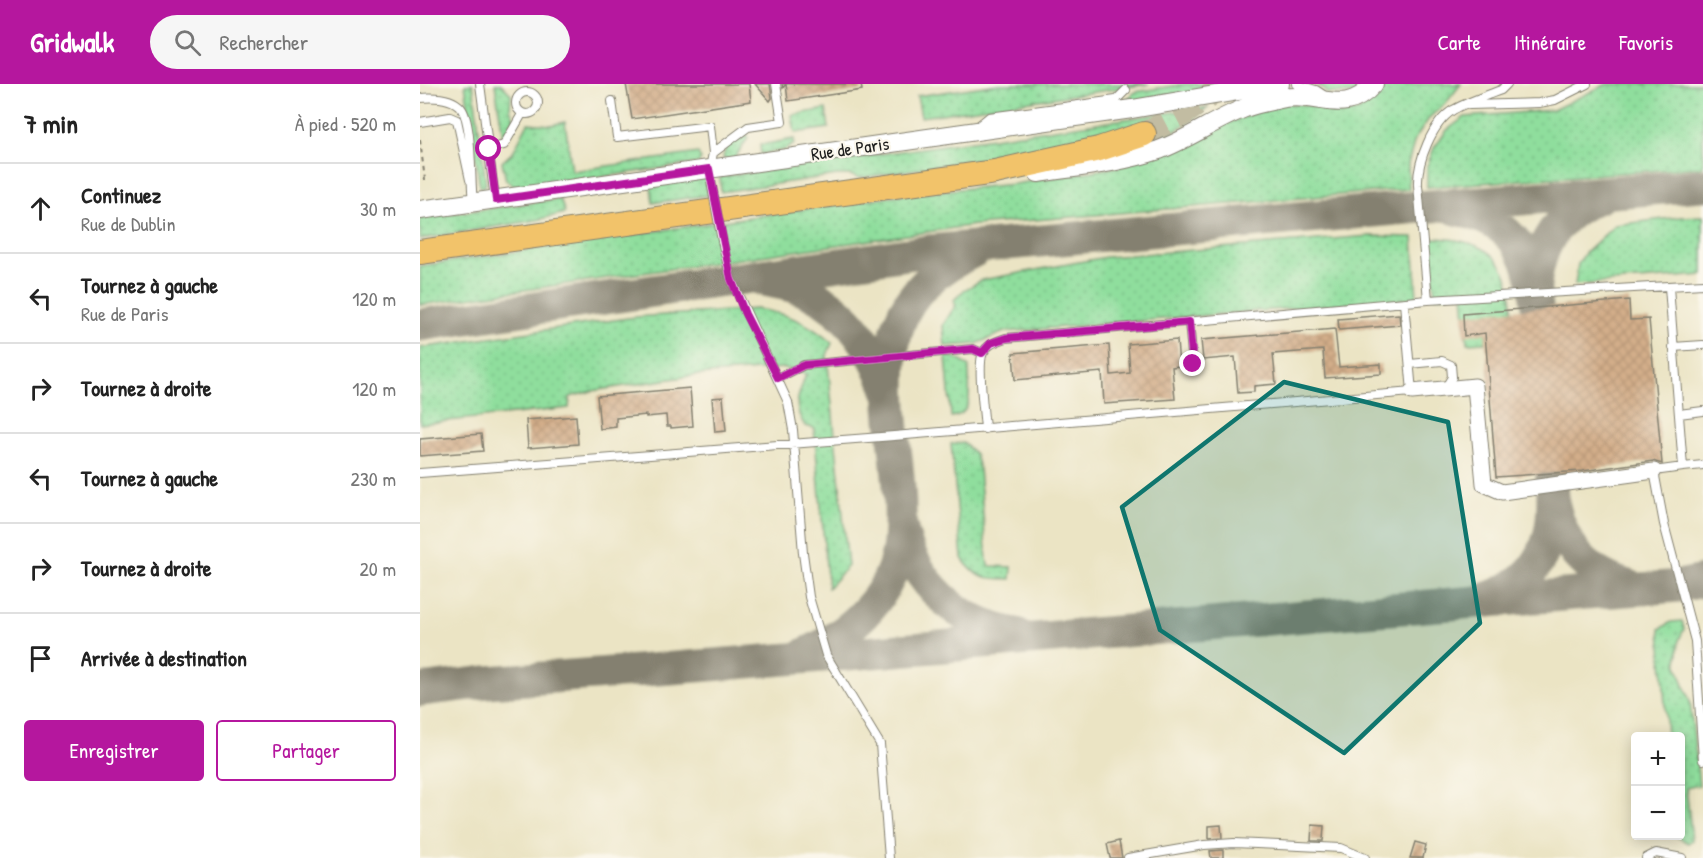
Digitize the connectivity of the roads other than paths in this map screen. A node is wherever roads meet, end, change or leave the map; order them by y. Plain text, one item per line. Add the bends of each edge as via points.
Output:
1 (480, 84) edge
2 (776, 84) edge
3 (1280, 84) edge
4 (1296, 84) edge
5 (1374, 84) edge
6 (1507, 84) edge
7 (1587, 84) edge
8 (1125, 90) dead end
9 (420, 98) edge
10 (612, 101) dead end
11 (1332, 101) junction
12 (1462, 105) junction
13 (522, 114) dead end
14 (420, 122) edge
15 (970, 132) junction
16 (1144, 134) tunnel mouth
17 (489, 149) junction
18 (711, 168) junction
19 (995, 172) junction
20 (471, 184) junction
21 (496, 200) junction
22 (474, 203) junction
23 (420, 210) edge
24 (420, 252) edge
25 (1703, 284) edge
26 (1669, 287) junction
27 (1428, 300) junction
28 (1404, 303) junction
29 (1189, 322) junction
30 (1703, 345) edge
31 (1674, 347) junction
32 (982, 353) junction
33 (1410, 363) junction
34 (1193, 364) dead end
35 (778, 378) junction
36 (1445, 389) junction
37 (1412, 392) junction
38 (1703, 411) edge
39 (1679, 414) junction
40 (986, 429) junction
41 (794, 444) junction
42 (1703, 465) edge
43 (1683, 466) junction
44 (1654, 471) junction
45 (420, 473) edge
46 (1699, 641) edge
47 (1703, 760) edge
48 (889, 858) edge
49 (1128, 858) edge
50 (1365, 858) edge
51 (1646, 858) edge
52 (1682, 858) edge

1 - 17 lane
2 - 18 lane via 782,122 748,127
3 - 15 street, Rue de Paris
4 - 11 lane via 1316,90
5 - 11 street via 1356,99
6 - 12 lane
7 - 12 lane via 1555,100 1539,103
8 - 15 lane via 1116,100 989,117
9 - 20 lane via 449,101 463,111
10 - 18 lane via 617,137 710,126
11 - 19 street via 1288,98 1245,108 1159,150 1107,163 1022,175
12 - 27 lane via 1450,112 1430,138 1418,171
13 - 17 lane via 504,145
14 - 20 lane via 450,117 457,120
15 - 18 street, Rue de Paris
16 - 19 main road
17 - 21 lane
18 - 21 street, Rue de Paris
18 - 35 lane, bridge via 731,279
19 - 24 main road
20 - 22 lane
21 - 22 street, Rue de Paris
22 - 23 street, Rue de Paris
25 - 26 lane
26 - 27 lane
26 - 31 lane
27 - 28 lane
28 - 29 lane
28 - 33 lane
29 - 32 lane via 1006,338 991,343
29 - 34 lane
30 - 31 lane
31 - 39 lane
32 - 35 lane via 973,349 804,365
32 - 40 lane
33 - 36 lane via 1442,361 1450,365 1452,377
33 - 37 lane
35 - 41 lane via 788,402
36 - 37 street
36 - 44 street via 1475,386 1484,484 1502,492
37 - 40 lane
38 - 39 lane
39 - 43 lane
40 - 41 lane
41 - 45 lane
41 - 48 lane via 809,597 825,655 880,744
42 - 43 lane
43 - 44 lane
44 - 46 lane via 1664,524
46 - 47 lane
49 - 50 lane via 1234,843 1341,848
51 - 52 lane via 1656,853

